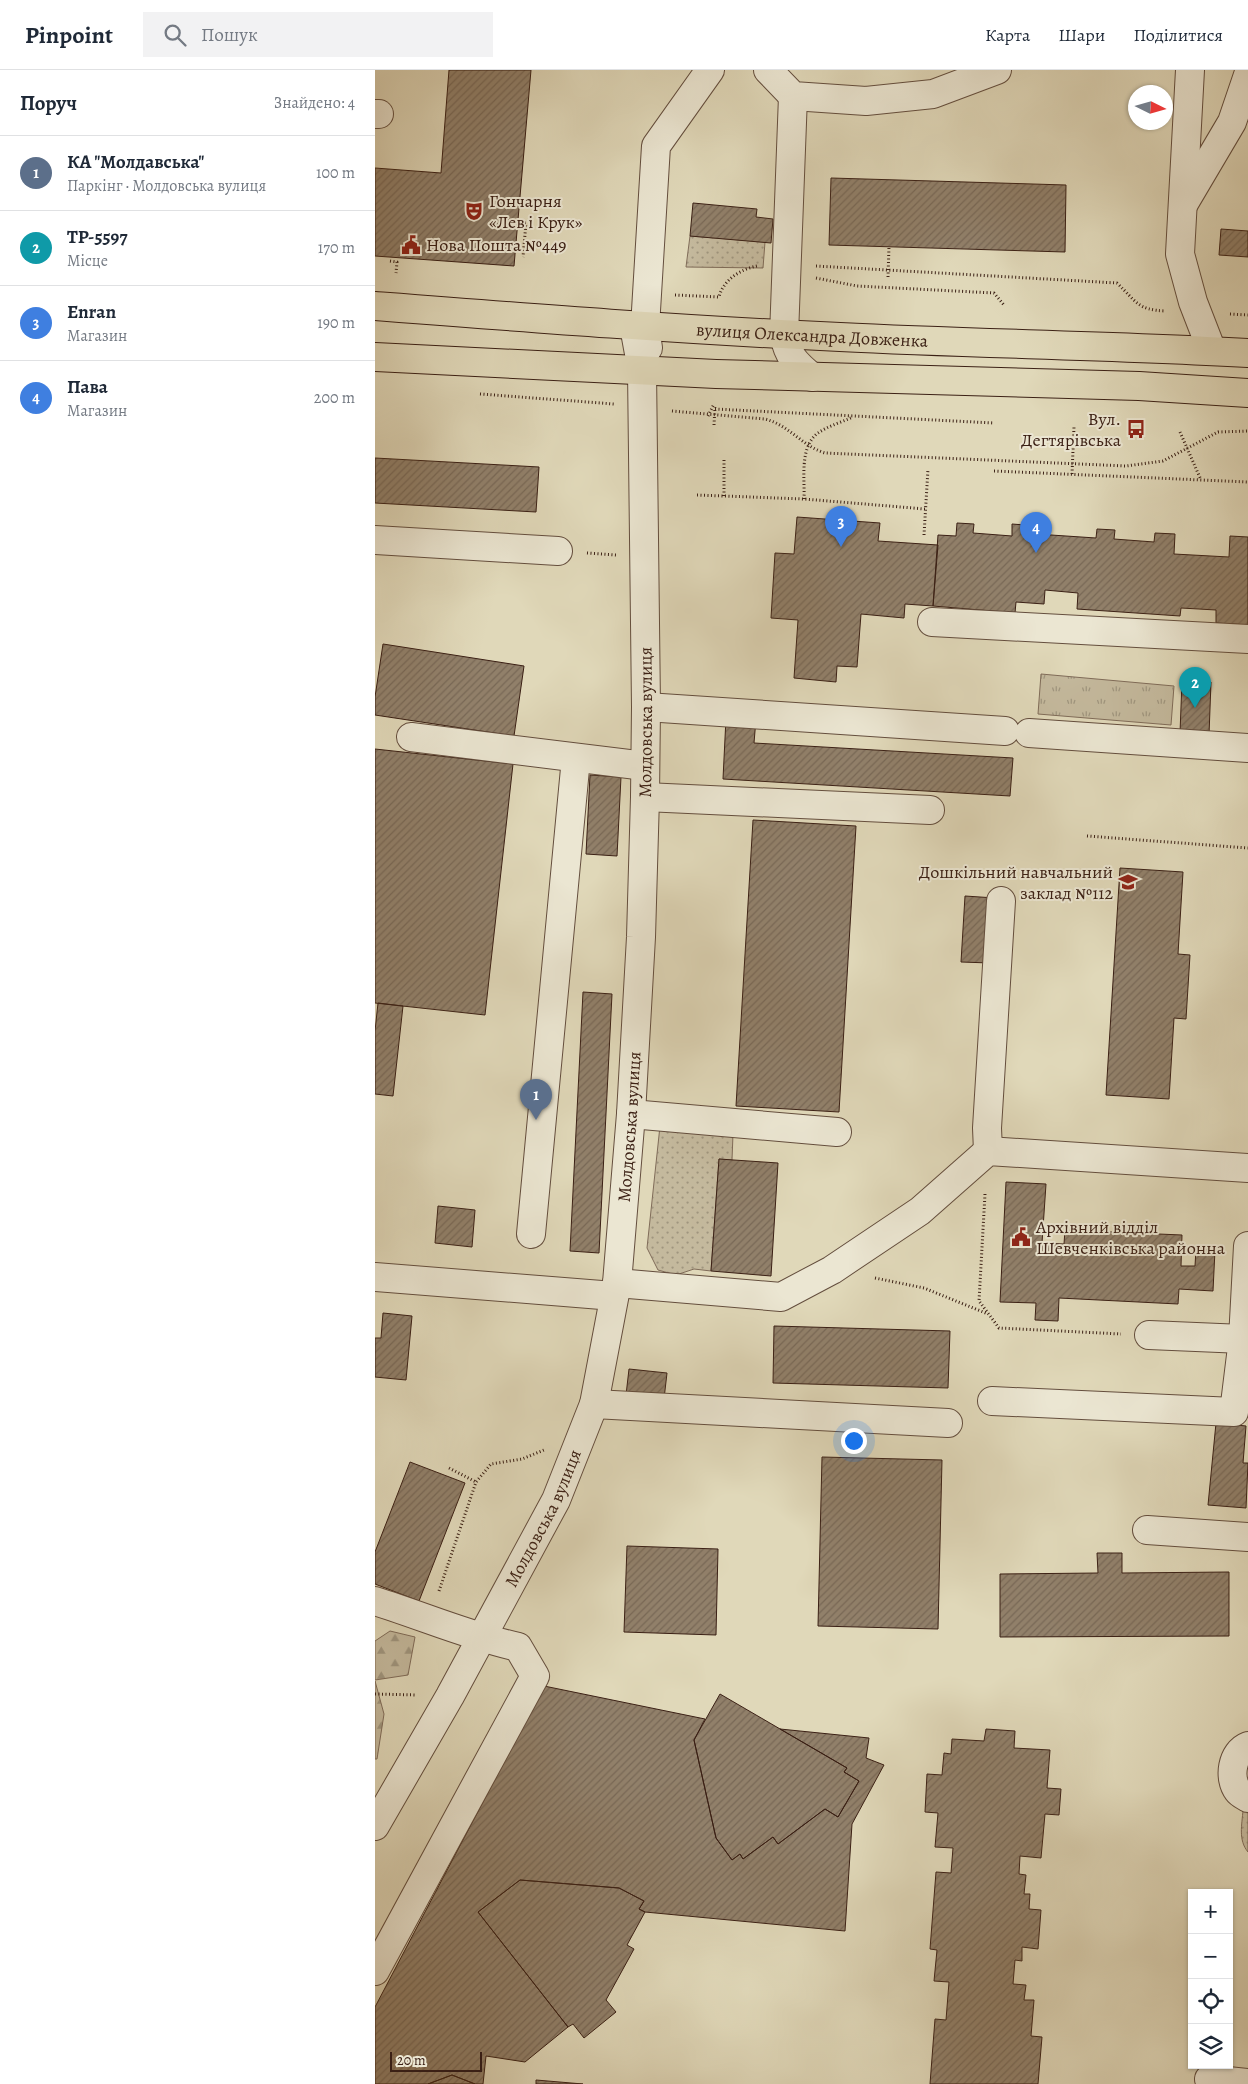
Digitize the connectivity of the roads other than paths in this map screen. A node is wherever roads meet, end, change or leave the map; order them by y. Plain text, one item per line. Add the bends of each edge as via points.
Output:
1 (710, 70) edge
2 (767, 70) edge
3 (997, 70) edge
4 (1190, 70) edge
5 (1248, 75) edge
6 (793, 96) junction
7 (1181, 209) junction
8 (375, 306) edge
9 (639, 327) junction
10 (784, 334) junction
11 (1212, 351) junction
12 (1248, 353) edge
13 (375, 357) edge
14 (647, 370) junction
15 (812, 376) junction
16 (1248, 393) edge
17 (375, 540) edge
18 (558, 552) dead end
19 (932, 622) dead end
20 (1248, 639) edge
21 (646, 707) junction
22 (411, 737) dead end
23 (1248, 748) edge
24 (576, 758) junction
25 (645, 766) junction
26 (645, 797) junction
27 (929, 810) dead end
28 (1001, 901) dead end
29 (631, 1114) junction
30 (837, 1132) dead end
31 (988, 1150) junction
32 (1248, 1168) edge
33 (531, 1234) dead end
34 (1248, 1246) edge
35 (375, 1277) edge
36 (616, 1290) junction
37 (1149, 1335) road end
38 (1243, 1339) junction
39 (992, 1402) dead end
40 (593, 1404) junction
41 (948, 1423) dead end
42 (1147, 1530) dead end
43 (1248, 1537) edge
44 (375, 1600) edge
45 (480, 1638) junction
46 (1248, 1746) edge
47 (1248, 1798) edge
48 (375, 1826) edge
49 (375, 1971) edge
50 (1209, 2079) dead end
51 (1248, 2083) edge

1 - 9 street, Молдовська вулиця via 656,146
2 - 6 street
3 - 6 street via 933,94 866,101
4 - 7 street
5 - 7 street via 1233,122
6 - 10 street
7 - 11 street via 1180,254 1193,302
8 - 9 main road, вулиця Олександра Довженка
9 - 10 main road, вулиця Олександра Довженка
9 - 14 street, Молдовська вулиця
10 - 11 main road, вулиця Олександра Довженка
10 - 15 street via 794,362
11 - 12 main road, вулиця Олександра Довженка
13 - 14 main road
14 - 15 main road
14 - 21 street, Молдовська вулиця
15 - 16 main road via 1139,386
17 - 18 street
19 - 20 street
21 - 23 street
21 - 25 street, Молдовська вулиця
22 - 24 street
24 - 25 street
24 - 33 street
25 - 26 street, Молдовська вулиця
26 - 27 street
26 - 29 street, Молдовська вулиця
28 - 31 street
29 - 30 street
29 - 36 street, Молдовська вулиця
31 - 32 street
31 - 36 street via 920,1210 833,1270 781,1297
34 - 38 street
35 - 36 street
36 - 40 street, Молдовська вулиця
37 - 38 street
38 - 39 street via 1234,1412
40 - 41 street
40 - 45 street, Молдовська вулиця via 556,1500
42 - 43 street
44 - 45 street
45 - 48 street, Молдовська вулиця
45 - 49 street via 518,1647 535,1676
46 - 47 street via 1235,1757 1233,1778 1238,1791
50 - 51 street

